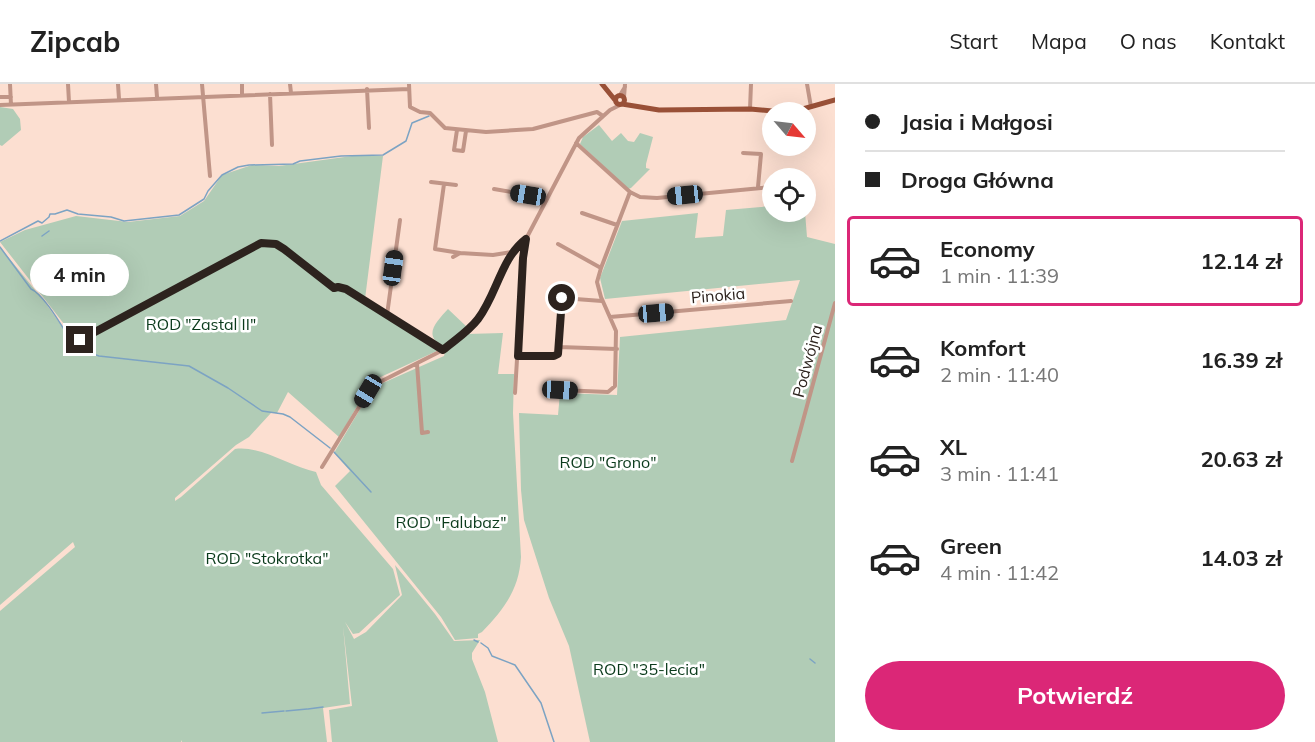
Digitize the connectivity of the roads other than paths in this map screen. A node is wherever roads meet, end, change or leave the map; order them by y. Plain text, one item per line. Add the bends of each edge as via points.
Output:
1 (10, 84) edge
2 (68, 84) edge
3 (118, 84) edge
4 (156, 84) edge
5 (202, 84) edge
6 (242, 84) edge
7 (291, 84) edge
8 (602, 84) edge
9 (751, 84) edge
10 (807, 84) edge
11 (625, 85) edge
12 (409, 86) edge
13 (367, 89) junction
14 (291, 93) junction
15 (270, 94) junction
16 (242, 95) junction
17 (0, 97) edge
18 (11, 97) junction
19 (203, 97) junction
20 (157, 98) junction
21 (119, 99) junction
22 (620, 100) junction
23 (835, 100) edge
24 (69, 102) junction
25 (810, 102) edge
26 (0, 105) edge
27 (11, 105) junction
28 (816, 106) edge
29 (750, 108) junction
30 (762, 109) edge
31 (603, 116) junction
32 (369, 128) dead end
33 (457, 130) junction
34 (466, 131) junction
35 (576, 143) junction
36 (272, 145) dead end
37 (743, 153) dead end
38 (210, 176) dead end
39 (431, 182) dead end
40 (444, 184) junction
41 (456, 185) dead end
42 (758, 187) junction
43 (762, 187) edge
44 (494, 189) dead end
45 (630, 192) junction
46 (544, 204) junction
47 (582, 213) dead end
48 (400, 220) dead end
49 (616, 225) junction
50 (526, 239) junction
51 (558, 244) dead end
52 (512, 252) junction
53 (460, 253) junction
54 (453, 257) dead end
55 (600, 268) junction
56 (603, 301) junction
57 (791, 301) dead end
58 (835, 303) edge
59 (387, 315) junction
60 (610, 317) junction
61 (80, 340) dead end
62 (559, 347) junction
63 (617, 349) junction
64 (443, 350) junction
65 (518, 356) junction
66 (417, 364) junction
67 (560, 390) dead end
68 (515, 393) dead end
69 (428, 432) dead end
70 (792, 461) dead end
71 (322, 467) dead end

1 - 18 street
2 - 24 street
3 - 21 street
4 - 20 street
5 - 19 street
6 - 16 street
7 - 14 street
8 - 22 main road
9 - 29 street
10 - 25 street
11 - 22 street
12 - 13 street
12 - 33 street via 410,107 433,115 445,128
13 - 14 street
13 - 32 street
14 - 15 street
15 - 16 street
15 - 36 street
16 - 19 street
17 - 18 street
18 - 27 street
19 - 20 street
19 - 38 street
20 - 21 street
21 - 24 street
22 - 29 main road via 659,110
22 - 31 street
23 - 28 main road
24 - 27 street
26 - 27 street
29 - 30 main road
31 - 34 street via 597,112 533,129
31 - 35 street
33 - 34 street
33 - 34 street via 454,150 463,151
35 - 45 street
35 - 46 street
37 - 42 street via 761,154
39 - 40 street
40 - 41 street
40 - 53 street via 435,249
42 - 43 street
42 - 45 street via 657,198
44 - 46 street via 528,195
45 - 49 street
46 - 50 street
47 - 49 street
48 - 59 street
49 - 55 street
50 - 52 street
50 - 65 street
51 - 55 street
52 - 53 street
52 - 64 street via 478,318
53 - 54 street
55 - 56 street via 597,282
56 - 60 street
56 - 62 street via 562,298
57 - 60 street, Pinokia
58 - 70 street, Podwójna
59 - 61 street via 346,289 334,288 276,244 261,243
59 - 64 street
60 - 63 street via 616,330
62 - 63 street
62 - 65 street via 554,356
63 - 67 street via 615,386 608,392
64 - 66 street
65 - 68 street
66 - 69 street via 422,432
66 - 71 street via 372,386

